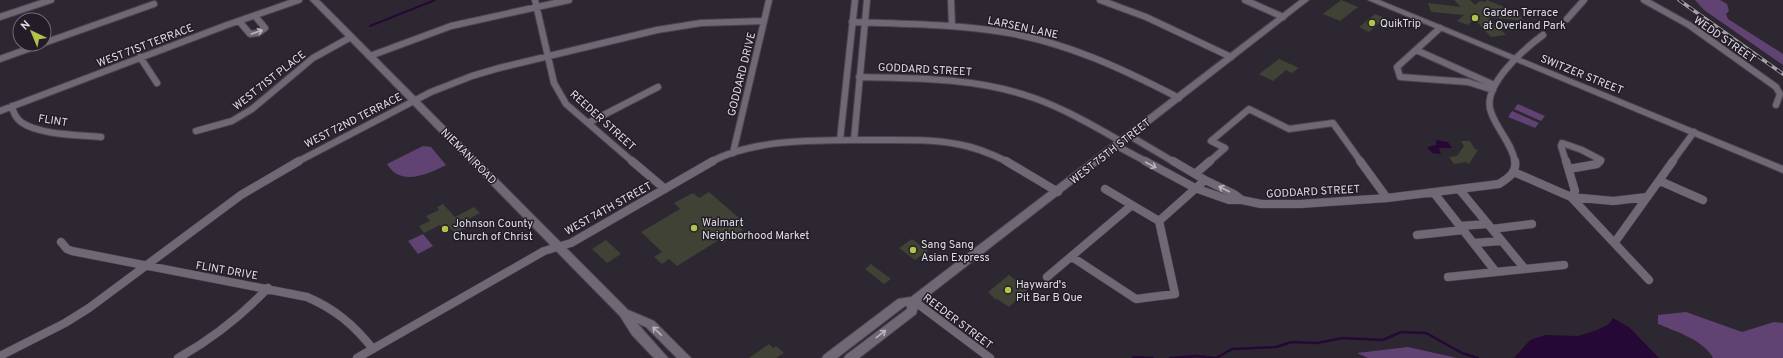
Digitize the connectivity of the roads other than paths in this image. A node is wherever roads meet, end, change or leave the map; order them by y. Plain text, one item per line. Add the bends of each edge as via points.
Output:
1 (51, 0) edge
2 (299, 0) edge
3 (314, 0) edge
4 (569, 0) edge
5 (769, 0) edge
6 (855, 0) edge
7 (867, 0) edge
8 (951, 0) edge
9 (1100, 0) edge
10 (1245, 0) edge
11 (1305, 0) edge
12 (1372, 0) edge
13 (1584, 0) edge
14 (1644, 0) edge
15 (535, 3) edge
16 (154, 4) dead end
17 (255, 16) junction
18 (0, 17) edge
19 (1283, 17) junction
20 (1567, 18) dead end
21 (239, 21) junction
22 (764, 21) junction
23 (852, 22) junction
24 (864, 23) junction
25 (952, 26) junction
26 (1440, 28) junction
27 (1543, 35) dead end
28 (351, 37) junction
29 (52, 41) edge
30 (1416, 50) junction
31 (20, 52) edge
32 (370, 56) junction
33 (548, 56) junction
34 (140, 57) junction
35 (1231, 57) junction
36 (0, 59) edge
37 (1516, 59) junction
38 (859, 77) junction
39 (156, 83) dead end
40 (658, 87) dead end
41 (1493, 87) junction
42 (1179, 98) junction
43 (414, 101) junction
44 (1776, 105) dead end
45 (12, 106) junction
46 (0, 110) edge
47 (588, 123) junction
48 (196, 131) dead end
49 (1694, 132) junction
50 (1130, 136) junction
51 (101, 137) dead end
52 (840, 140) junction
53 (854, 140) junction
54 (1119, 144) junction
55 (733, 153) junction
56 (1569, 169) junction
57 (1783, 170) edge
58 (1514, 172) junction
59 (1195, 174) junction
60 (1206, 180) junction
61 (1660, 181) junction
62 (1195, 188) junction
63 (665, 189) junction
64 (1105, 189) dead end
65 (1459, 189) junction
66 (1058, 192) junction
67 (1434, 193) junction
68 (1571, 197) junction
69 (1647, 197) junction
70 (1387, 198) junction
71 (1242, 200) junction
72 (1703, 200) dead end
73 (1132, 205) junction
74 (1159, 221) junction
75 (1532, 224) dead end
76 (1490, 226) junction
77 (1462, 228) junction
78 (1416, 235) dead end
79 (1501, 241) junction
80 (62, 242) dead end
81 (1615, 242) junction
82 (1474, 244) junction
83 (559, 247) junction
84 (1072, 257) junction
85 (1564, 265) dead end
86 (147, 266) junction
87 (1525, 269) junction
88 (1496, 272) junction
89 (1047, 277) dead end
90 (1448, 277) dead end
91 (1649, 280) dead end
92 (268, 288) junction
93 (914, 301) junction
94 (624, 313) junction
95 (373, 349) junction
96 (0, 356) edge
97 (178, 358) edge
98 (357, 358) edge
99 (662, 358) edge
100 (685, 358) edge
101 (828, 358) edge
102 (850, 358) edge
103 (990, 358) edge

1 - 18 street
2 - 17 street, WEST 71ST TERRACE
3 - 28 main road, NIEMAN ROAD
4 - 15 street
5 - 22 street, GODDARD DRIVE
6 - 23 street
7 - 24 street
8 - 25 street
9 - 35 street via 1146,17
10 - 19 street
11 - 19 main road, WEST 75TH STREET
12 - 26 main road, SWITZER STREET
13 - 20 street
14 - 44 street, WEDD STREET via 1689,25 1776,87 1780,94
15 - 32 street via 451,26
15 - 33 street, REEDER STREET
16 - 29 street
17 - 21 street, WEST 71ST TERRACE
21 -> 17 street via 250,34 255,34 265,28
19 - 35 main road, WEST 75TH STREET
21 - 34 street, WEST 71ST TERRACE
22 - 33 street, WEST 72ND TERRACE via 719,21 685,25
22 - 55 street, GODDARD DRIVE
23 - 24 street, LARSEN LANE
23 - 52 street
24 - 25 street, LARSEN LANE
24 - 38 street
25 - 42 street, LARSEN LANE via 1027,36 1082,52 1131,73
26 - 30 street
26 - 37 main road, SWITZER STREET
27 - 37 street via 1524,49
28 - 32 main road, NIEMAN ROAD
28 - 48 street, WEST 71ST PLACE via 313,58 252,109 232,121
30 - 41 street
30 - 41 street via 1397,67 1400,77 1468,82
31 - 36 street
32 - 43 main road, NIEMAN ROAD
33 - 43 street, WEST 72ND TERRACE via 472,76
33 - 47 street, REEDER STREET via 557,92 566,104
34 - 39 street
34 - 45 street, WEST 71ST TERRACE
35 - 42 main road, WEST 75TH STREET
37 - 41 street
37 - 49 main road, SWITZER STREET
38 - 53 street
38 - 54 street, GODDARD STREET via 944,79 1000,88 1050,104
40 - 47 street
41 - 58 street via 1489,105 1514,154
42 - 50 main road, WEST 75TH STREET
43 - 83 main road, NIEMAN ROAD
43 - 86 street, WEST 72ND TERRACE via 274,174 241,195
45 - 46 street, WEST 71ST TERRACE
45 - 51 street, FLINT via 21,122 33,128
47 - 63 street, REEDER STREET
49 - 57 main road, SWITZER STREET
49 - 61 street
50 - 54 main road, WEST 75TH STREET
50 - 59 street, GODDARD STREET
52 - 53 street, WEST 74TH STREET
52 - 55 street, WEST 74TH STREET via 755,147
53 - 66 street, WEST 74TH STREET via 940,141 961,144 1000,157
54 -> 62 street, GODDARD STREET
54 - 66 main road, WEST 75TH STREET
55 - 63 street, WEST 74TH STREET via 718,158
56 - 56 street via 1562,143 1601,160 1597,164
56 - 68 street via 1575,191
58 - 65 street, GODDARD STREET via 1508,180 1499,184
58 - 68 street
59 - 60 street, GODDARD STREET
59 - 70 street, GODDARD STREET via 1225,148 1211,141 1249,109 1289,129 1333,123
60 - 62 street
71 -> 60 street, GODDARD STREET
61 - 69 street
61 - 72 street
62 - 71 street, GODDARD STREET via 1229,200
62 - 74 street
63 - 83 street, WEST 74TH STREET via 571,243
64 - 73 street
65 - 67 street, GODDARD STREET
65 - 76 street
66 - 93 main road, WEST 75TH STREET
67 - 70 street, GODDARD STREET
67 - 77 street
68 - 69 street via 1613,202
68 - 81 street
69 - 81 street
70 - 71 street, GODDARD STREET via 1300,204 1261,204
73 - 74 street
73 - 84 street
74 - 84 street via 1175,294 1136,299
75 - 76 street
76 - 77 street
76 - 79 street
77 - 78 street
77 - 82 street
79 - 82 street
79 - 87 street
80 - 86 street, FLINT DRIVE via 72,251
81 - 91 street
82 - 88 street
83 - 94 main road, NIEMAN ROAD
83 - 95 street, WEST 74TH STREET via 544,251
84 - 89 street
85 - 87 street
86 - 92 street, FLINT DRIVE
86 - 96 street, WEST 72ND TERRACE via 65,323
87 - 88 street
88 - 90 street
92 - 95 street, FLINT DRIVE via 307,297 328,306 353,324
92 - 97 street via 244,314 221,332
93 - 101 main road, WEST 75TH STREET via 902,302
102 -> 93 main road, WEST 75TH STREET via 912,311
93 - 103 street, REEDER STREET
94 - 99 main road, NIEMAN ROAD via 636,332
100 -> 94 main road, NIEMAN ROAD via 650,324
95 - 98 street, WEST 74TH STREET

